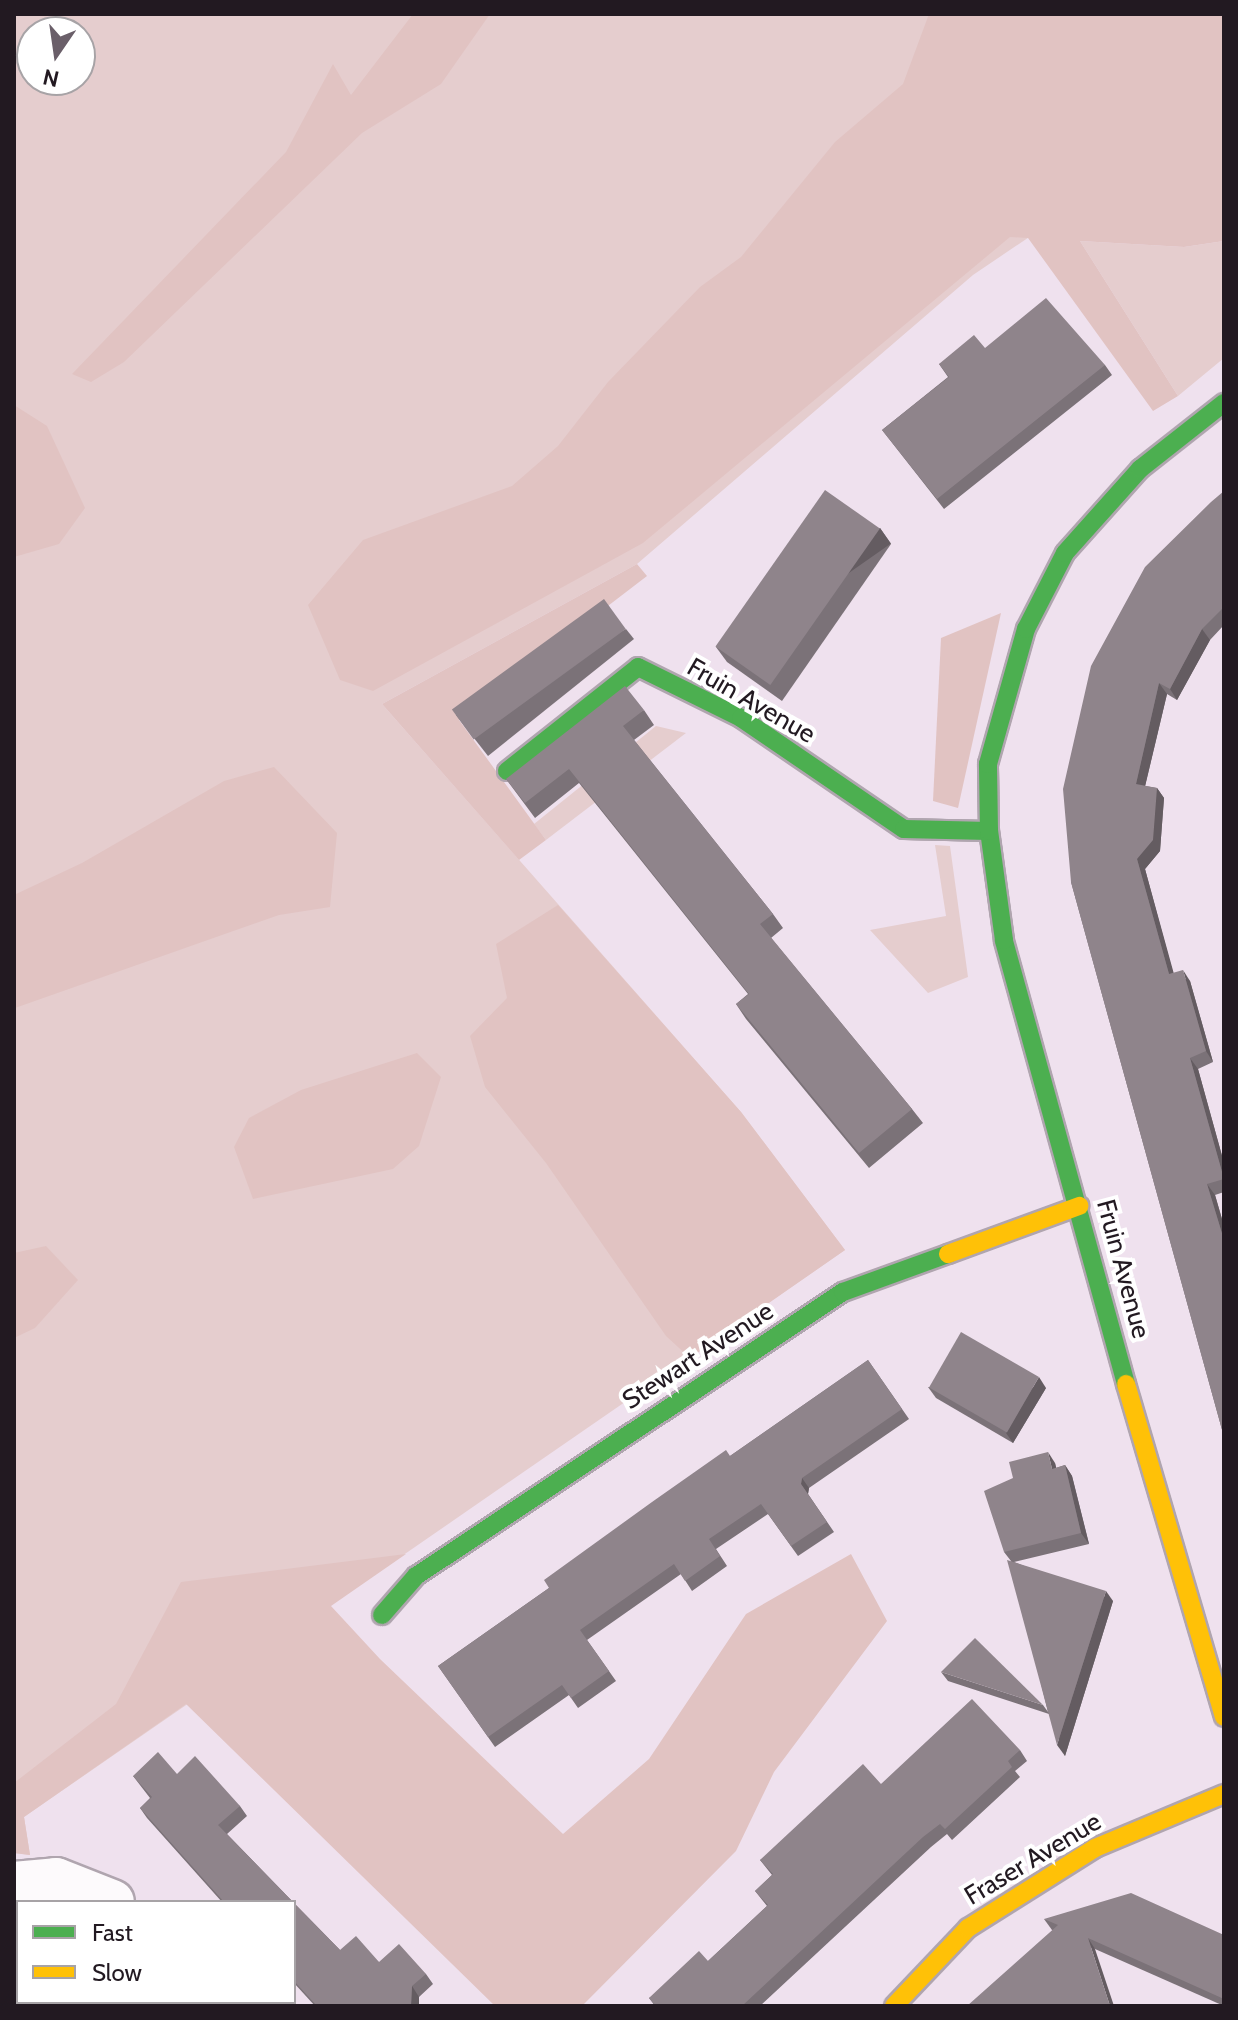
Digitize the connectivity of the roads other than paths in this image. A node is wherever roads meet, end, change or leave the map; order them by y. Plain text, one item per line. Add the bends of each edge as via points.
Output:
1 (1224, 403) edge
2 (507, 771) dead end
3 (989, 831) junction
4 (1079, 1206) junction
5 (382, 1615) dead end
6 (1224, 1717) edge
7 (1224, 1794) edge
8 (14, 1884) edge
9 (107, 1900) edge
10 (894, 2006) edge

1 - 3 street, Fruin Avenue via 1140,469 1065,553 1026,629 1006,692 988,764
2 - 3 street, Fruin Avenue via 638,667 741,718 904,829
3 - 4 street, Fruin Avenue via 1004,940
4 - 5 street, Stewart Avenue via 843,1292 416,1576
4 - 6 street, Fruin Avenue via 1164,1524
7 - 10 street, Fraser Avenue via 1095,1848 968,1928
8 - 9 street via 56,1880

